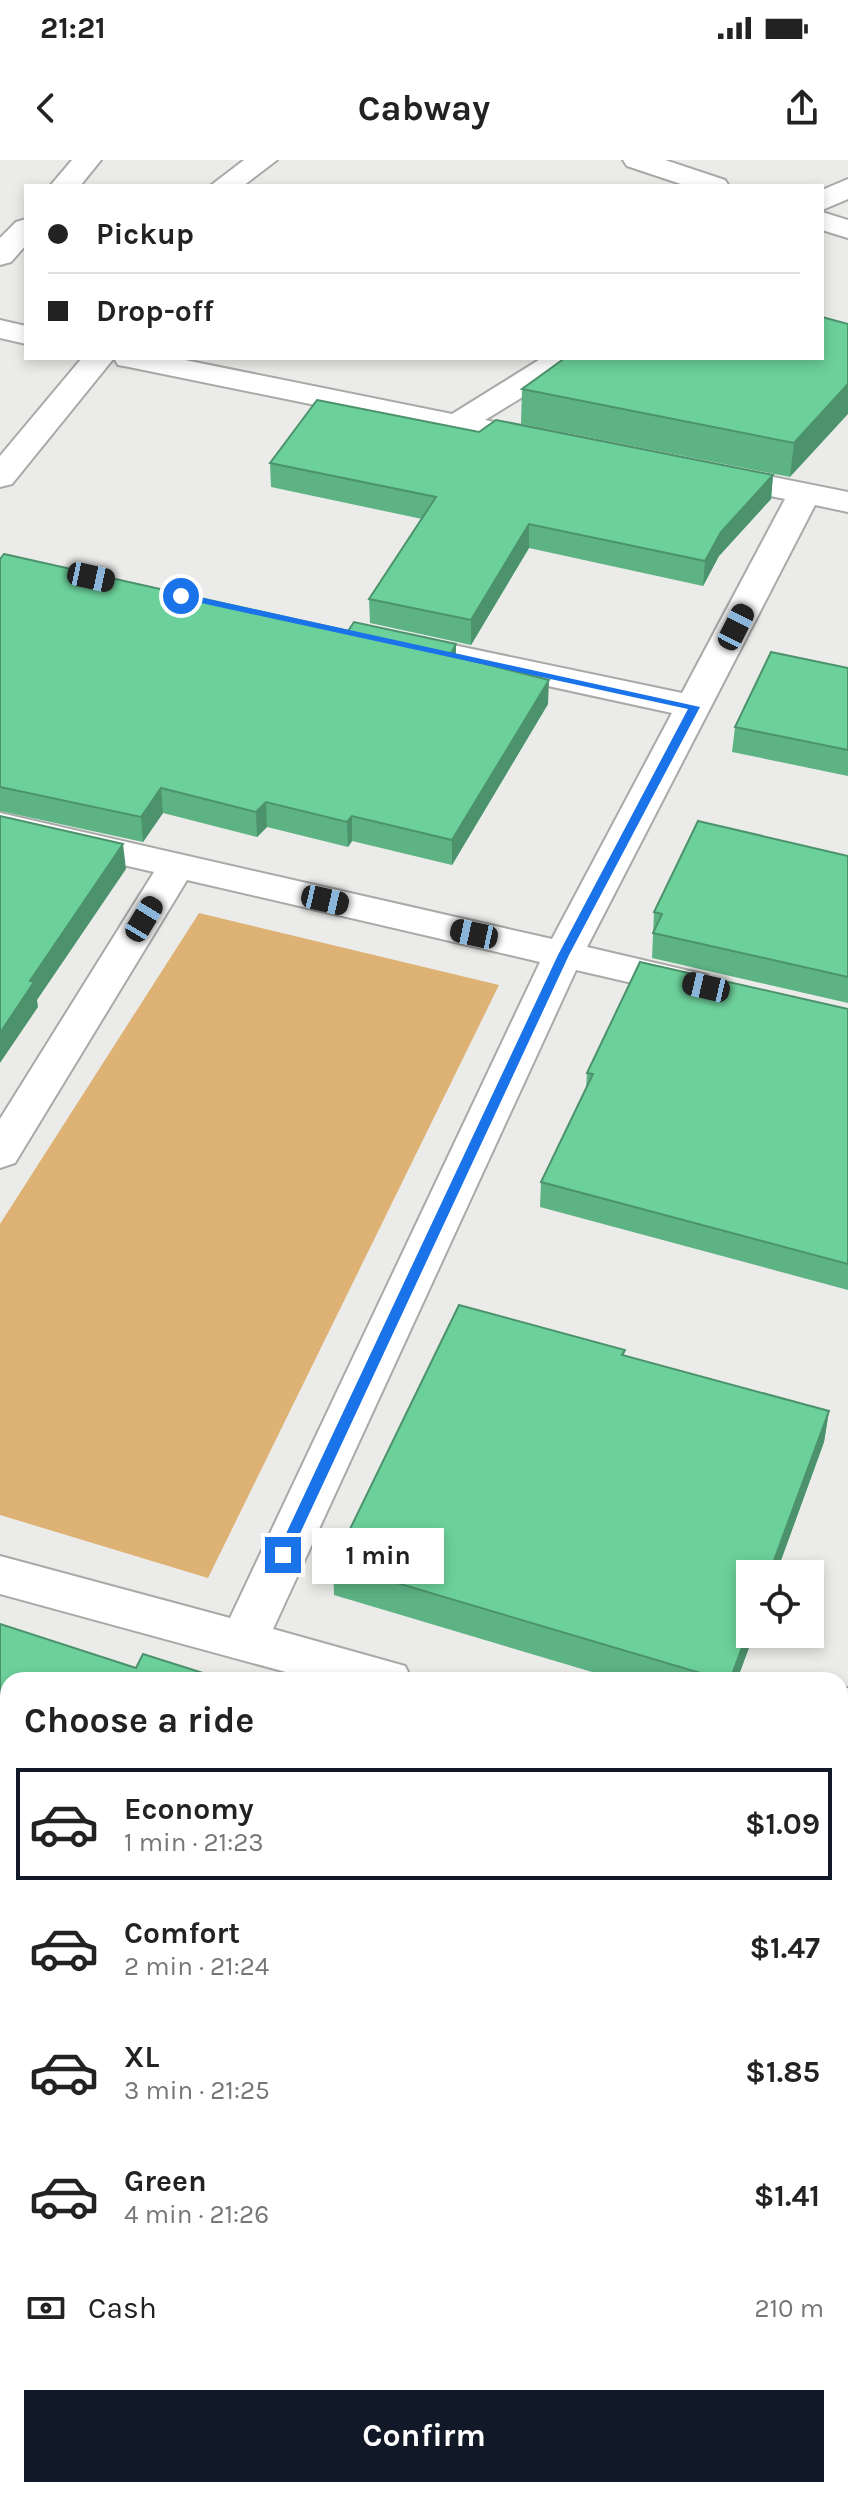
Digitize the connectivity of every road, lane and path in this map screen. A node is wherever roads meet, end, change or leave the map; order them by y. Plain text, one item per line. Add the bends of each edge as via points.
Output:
1 (87, 160) edge
2 (263, 160) edge
3 (637, 160) edge
4 (66, 184) edge
5 (227, 184) edge
6 (709, 184) edge
7 (848, 188) edge
8 (824, 200) edge
9 (824, 222) edge
10 (848, 229) edge
11 (24, 230) edge
12 (0, 256) edge
13 (0, 329) edge
14 (24, 335) edge
15 (96, 360) edge
16 (139, 360) edge
17 (561, 360) edge
18 (457, 424) junction
19 (563, 445) edge
20 (684, 469) edge
21 (0, 477) edge
22 (805, 493) junction
23 (848, 502) edge
24 (370, 637) edge
25 (695, 707) junction
26 (0, 825) edge
27 (176, 867) junction
28 (563, 955) junction
29 (728, 992) edge
30 (0, 1153) edge
31 (0, 1575) edge
32 (243, 1641) junction
33 (358, 1672) edge

1 - 4 street
2 - 5 street
3 - 6 street
7 - 8 street
9 - 10 street
11 - 12 street
13 - 14 street
15 - 21 street
16 - 18 street
17 - 18 street
18 - 19 street
20 - 22 street
22 - 23 street
22 - 25 street
24 - 25 street
25 - 28 street
26 - 27 street
27 - 28 street
27 - 30 street
28 - 29 street
28 - 32 street
31 - 32 street
32 - 33 street

